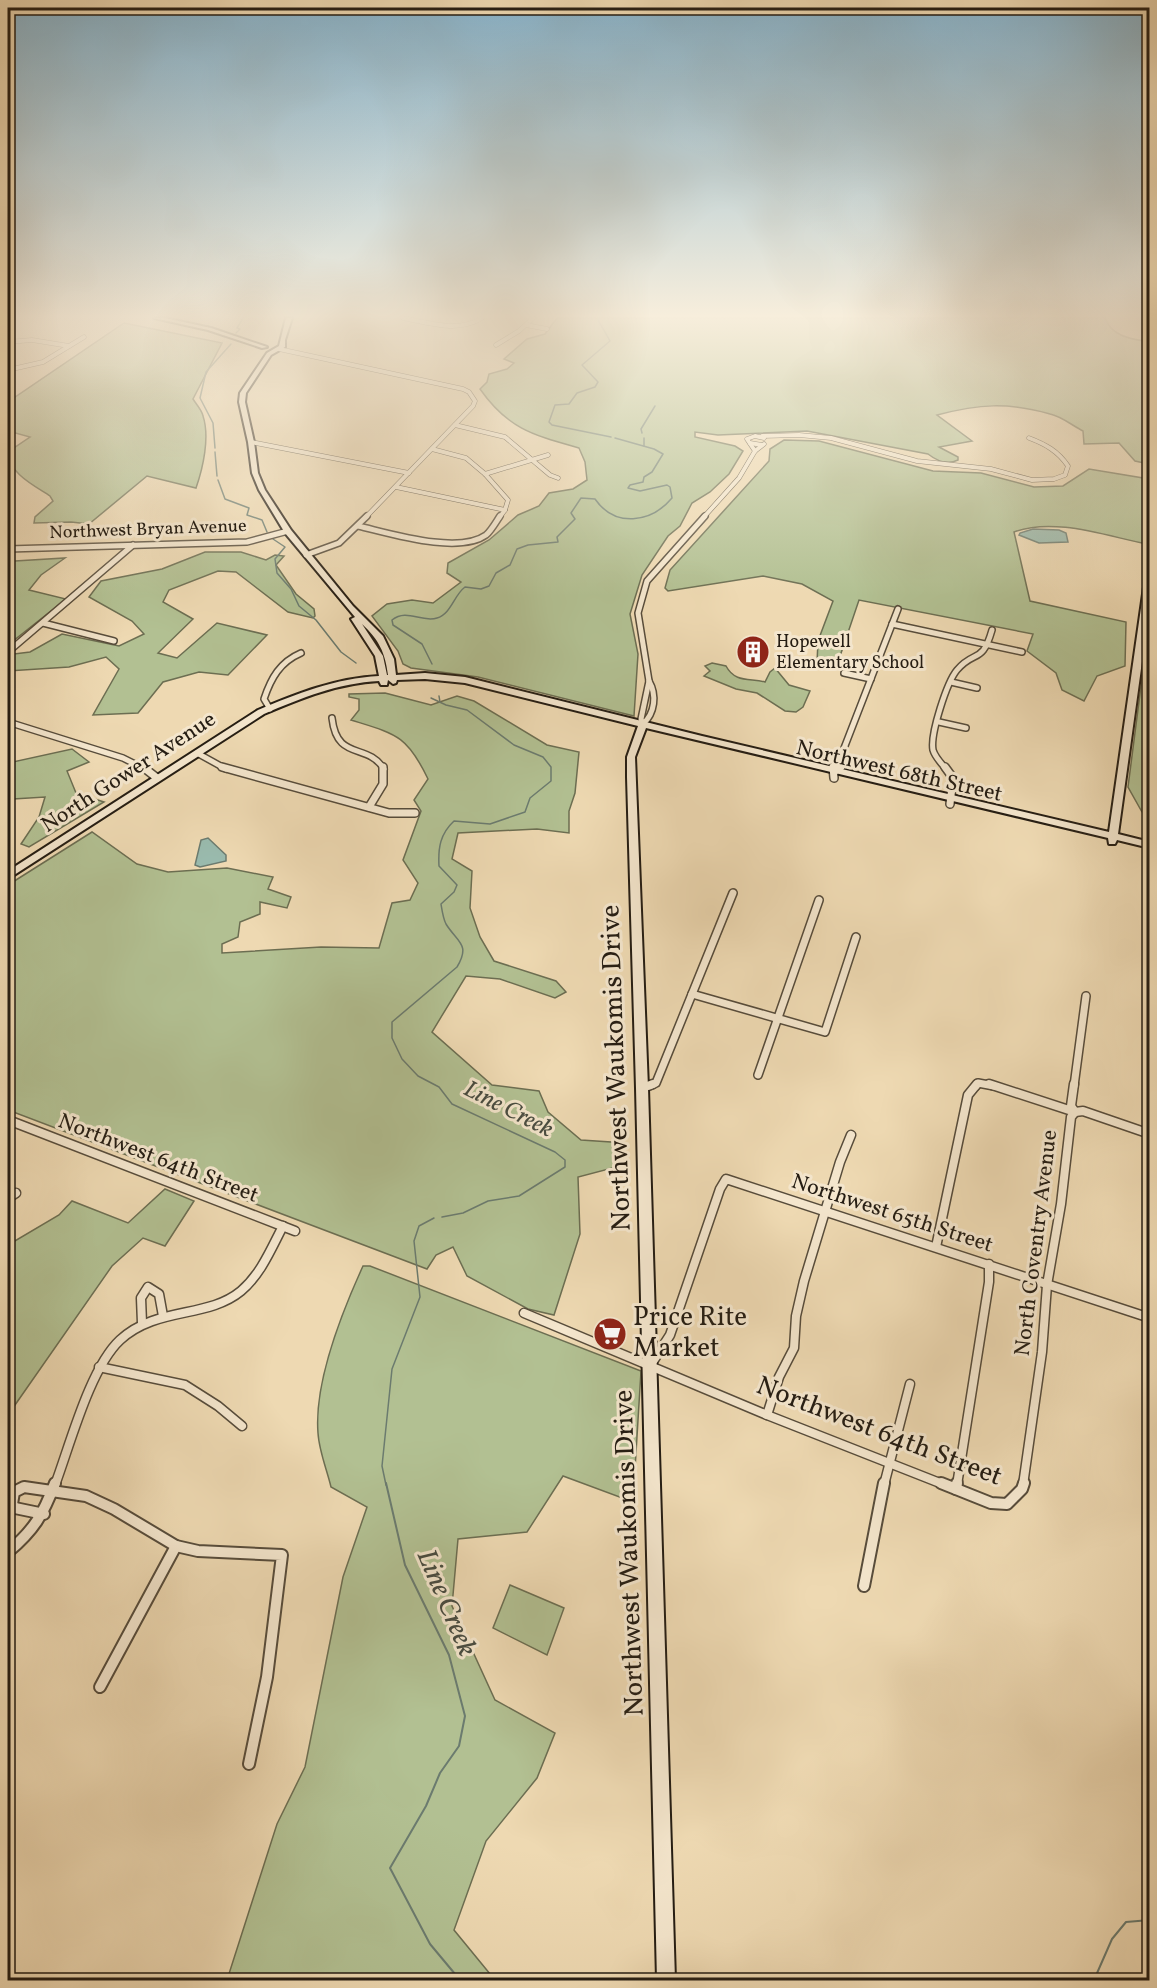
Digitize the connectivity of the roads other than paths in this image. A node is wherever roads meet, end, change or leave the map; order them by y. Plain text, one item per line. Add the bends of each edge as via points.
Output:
1 (244, 411) edge
2 (467, 411) edge
3 (455, 425) junction
4 (762, 436) junction
5 (776, 437) junction
6 (1029, 438) dead end
7 (251, 442) junction
8 (750, 443) junction
9 (765, 443) junction
10 (432, 449) junction
11 (755, 451) junction
12 (548, 455) dead end
13 (532, 460) junction
14 (409, 473) junction
15 (485, 474) junction
16 (558, 478) dead end
17 (396, 487) junction
18 (505, 510) junction
19 (358, 526) junction
20 (288, 531) junction
21 (133, 545) junction
22 (8, 549) edge
23 (306, 555) junction
24 (1149, 573) edge
25 (350, 608) junction
26 (898, 609) dead end
27 (43, 623) junction
28 (892, 624) junction
29 (992, 630) dead end
30 (114, 641) dead end
31 (988, 644) junction
32 (8, 652) edge
33 (301, 652) dead end
34 (1022, 652) dead end
35 (390, 659) junction
36 (844, 673) dead end
37 (425, 676) junction
38 (871, 679) junction
39 (389, 680) junction
40 (951, 682) junction
41 (977, 688) dead end
42 (272, 708) junction
43 (332, 718) dead end
44 (8, 722) edge
45 (939, 722) junction
46 (641, 727) junction
47 (966, 728) dead end
48 (197, 753) junction
49 (835, 775) junction
50 (157, 778) junction
51 (951, 800) junction
52 (369, 807) junction
53 (415, 813) dead end
54 (1112, 839) junction
55 (1149, 845) edge
56 (1149, 852) edge
57 (8, 875) edge
58 (733, 893) dead end
59 (819, 900) dead end
60 (856, 937) dead end
61 (692, 994) junction
62 (1086, 996) dead end
63 (779, 1020) junction
64 (758, 1075) dead end
65 (642, 1088) junction
66 (1075, 1112) junction
67 (8, 1120) edge
68 (1149, 1134) edge
69 (851, 1136) dead end
70 (16, 1193) dead end
71 (8, 1198) edge
72 (825, 1211) junction
73 (283, 1226) junction
74 (295, 1231) dead end
75 (936, 1248) junction
76 (989, 1264) junction
77 (1047, 1285) junction
78 (524, 1313) dead end
79 (163, 1316) junction
80 (1149, 1318) edge
81 (142, 1323) junction
82 (99, 1367) junction
83 (649, 1367) junction
84 (910, 1384) dead end
85 (767, 1415) junction
86 (242, 1426) dead end
87 (888, 1462) junction
88 (956, 1489) junction
89 (53, 1490) junction
90 (1017, 1495) joint
91 (44, 1514) junction
92 (176, 1546) junction
93 (8, 1552) edge
94 (864, 1586) dead end
95 (100, 1687) dead end
96 (249, 1764) dead end
97 (666, 1980) edge

1 - 7 main road
2 - 3 street
3 - 10 street
3 - 13 street via 501,435
4 - 5 street
4 - 8 street via 750,437
4 - 9 street
5 - 6 street via 831,438 917,461 991,469 1032,480 1054,480 1065,475 1068,466 1063,458
5 - 9 street
7 - 14 street
7 - 20 main road via 255,473 262,490
8 - 9 street
8 - 11 street
9 - 11 street
10 - 14 street
10 - 15 street via 460,455
11 - 46 street via 739,478 647,581 638,613 653,687 653,707
12 - 13 street
13 - 15 street
13 - 16 street
14 - 17 street
15 - 18 street via 508,500
17 - 18 street
17 - 19 street
18 - 19 street via 486,535 471,542 436,543
19 - 23 street via 339,543
20 - 21 street, Northwest Bryan Avenue via 247,542
20 - 23 main road
21 - 22 street, Northwest Bryan Avenue
21 - 27 street
23 - 25 main road
24 - 54 main road
25 - 35 main road via 379,636
25 - 39 main road
26 - 28 street
27 - 30 street
27 - 32 street
28 - 31 street
28 - 38 street
29 - 31 street
31 - 34 street
31 - 40 street via 981,657 957,669
33 - 42 street via 290,657 276,673 264,699
35 - 37 main road via 402,670
35 - 39 main road
36 - 38 street
37 - 39 main road, North Gower Avenue
37 - 46 main road, North Gower Avenue via 465,680
38 - 49 street
39 - 42 main road, North Gower Avenue
39 - 46 main road via 473,689
40 - 41 street
40 - 45 street
42 - 48 main road, North Gower Avenue via 246,720
43 - 52 street via 334,737 345,747 375,758 385,768 387,776
44 - 50 street via 123,758
45 - 47 street
45 - 51 street via 933,748 953,778
46 - 49 main road, Northwest 68th Street
46 - 65 main road, Northwest Waukomis Drive via 631,757 631,777
48 - 50 main road, North Gower Avenue
48 - 52 street via 223,768
49 - 51 main road, Northwest 68th Street
50 - 57 main road, North Gower Avenue
51 - 54 main road, Northwest 68th Street
52 - 53 street via 396,814
54 - 55 main road, Northwest 68th Street
54 - 56 main road, Northwest 68th Street
58 - 61 street
59 - 63 street
60 - 63 street via 825,1032
61 - 63 street
61 - 65 street via 656,1083
62 - 66 street, North Coventry Avenue via 1071,1106
63 - 64 street
65 - 83 main road, Northwest Waukomis Drive
66 - 68 street via 1083,1111
66 - 75 street via 978,1083 968,1095
66 - 77 street, North Coventry Avenue via 1071,1117
67 - 73 street, Northwest 64th Street
69 - 72 street
70 - 71 street
72 - 75 street, Northwest 65th Street
72 - 83 street, Northwest 65th Street via 726,1179 670,1335
72 - 85 street via 796,1316 794,1348 779,1377
73 - 74 street, Northwest 64th Street
73 - 79 street via 263,1265 239,1293 220,1305
75 - 76 street, Northwest 65th Street
76 - 77 street, Northwest 65th Street
76 - 88 street
77 - 80 street, Northwest 65th Street
77 - 90 street, North Coventry Avenue via 1026,1475
78 - 83 street, Northwest 64th Street
79 - 81 street
79 - 81 street via 160,1293 148,1287 140,1298
81 - 82 street via 111,1348
82 - 86 street via 185,1385
82 - 89 street
83 - 85 street, Northwest 64th Street
83 - 97 main road, Northwest Waukomis Drive
84 - 87 street
85 - 87 street, Northwest 64th Street
87 - 88 street, Northwest 64th Street
87 - 94 street
88 - 90 street, Northwest 64th Street via 991,1503 1007,1504
89 - 91 street
89 - 91 street via 24,1487 14,1492 15,1508
89 - 92 street via 98,1500
91 - 93 street
92 - 95 street
92 - 96 street via 198,1551 282,1555 267,1677

